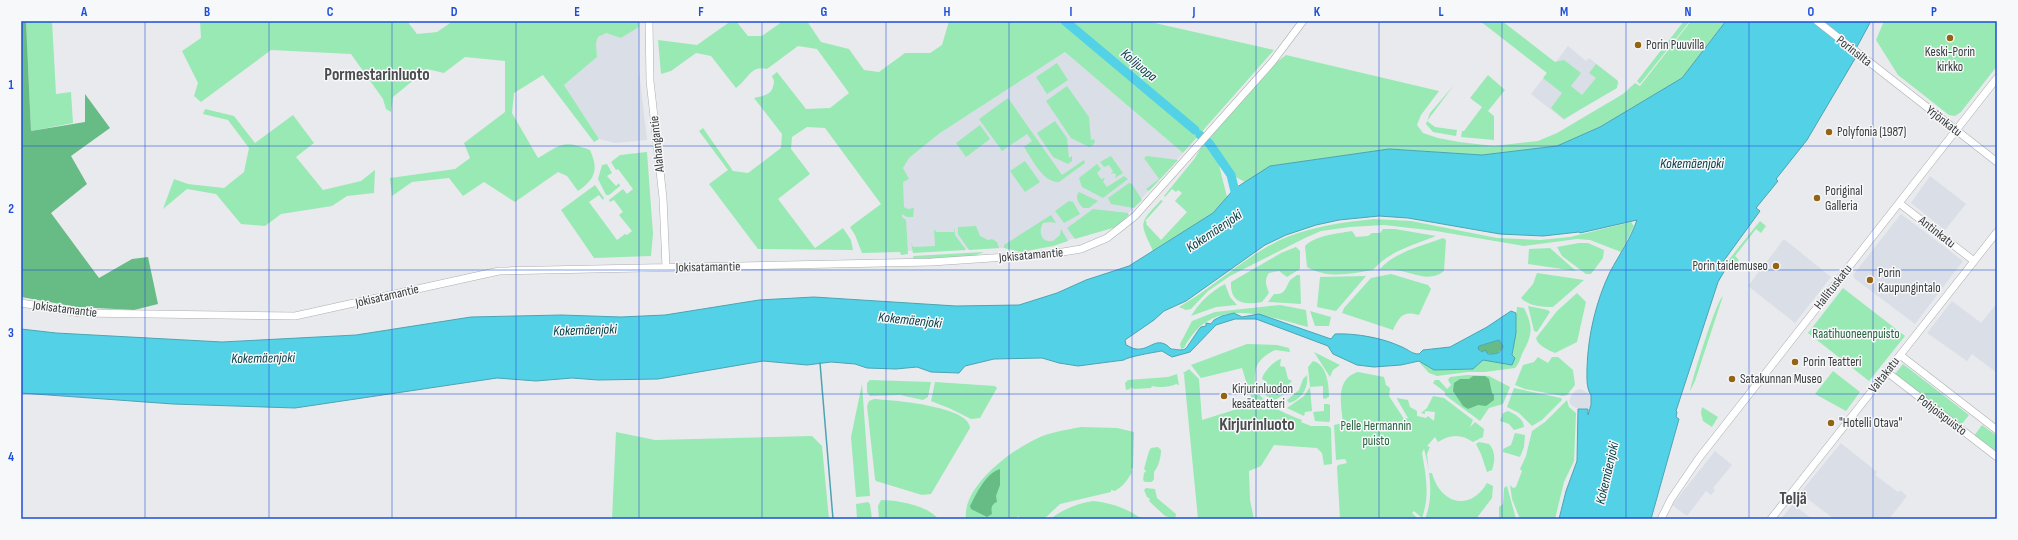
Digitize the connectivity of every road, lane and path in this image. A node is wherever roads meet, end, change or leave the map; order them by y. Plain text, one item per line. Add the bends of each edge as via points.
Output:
1 (649, 21) edge
2 (1817, 21) edge
3 (1302, 22) edge
4 (1997, 78) edge
5 (1892, 80) joint
6 (1956, 130) junction
7 (1997, 162) edge
8 (1899, 203) junction
9 (1997, 232) edge
10 (1974, 261) junction
11 (666, 267) junction
12 (21, 303) edge
13 (1900, 355) junction
14 (1887, 372) junction
15 (1997, 430) edge
16 (1997, 457) edge
17 (1661, 519) edge
18 (1772, 519) edge

1 - 11 street, Alahangantie via 650,81 663,198
2 - 5 street, Porinsilta
3 - 11 street, Jokisatamantie via 1272,60 1126,224 1107,238 1081,249 1052,254 932,262
4 - 6 street, Hallituskatu
5 - 6 street, Yrjönkatu
6 - 7 street, Yrjönkatu
6 - 8 street, Hallituskatu
8 - 10 street, Antinkatu
8 - 17 street, Hallituskatu via 1699,458 1671,499
9 - 10 street, Valtakatu
10 - 13 street, Valtakatu
11 - 12 street, Jokisatamantie via 499,271 295,316 80,313
13 - 14 street, Valtakatu
13 - 15 street, Pohjoispuisto
14 - 16 street, Pohjoispuisto
14 - 18 street, Valtakatu

